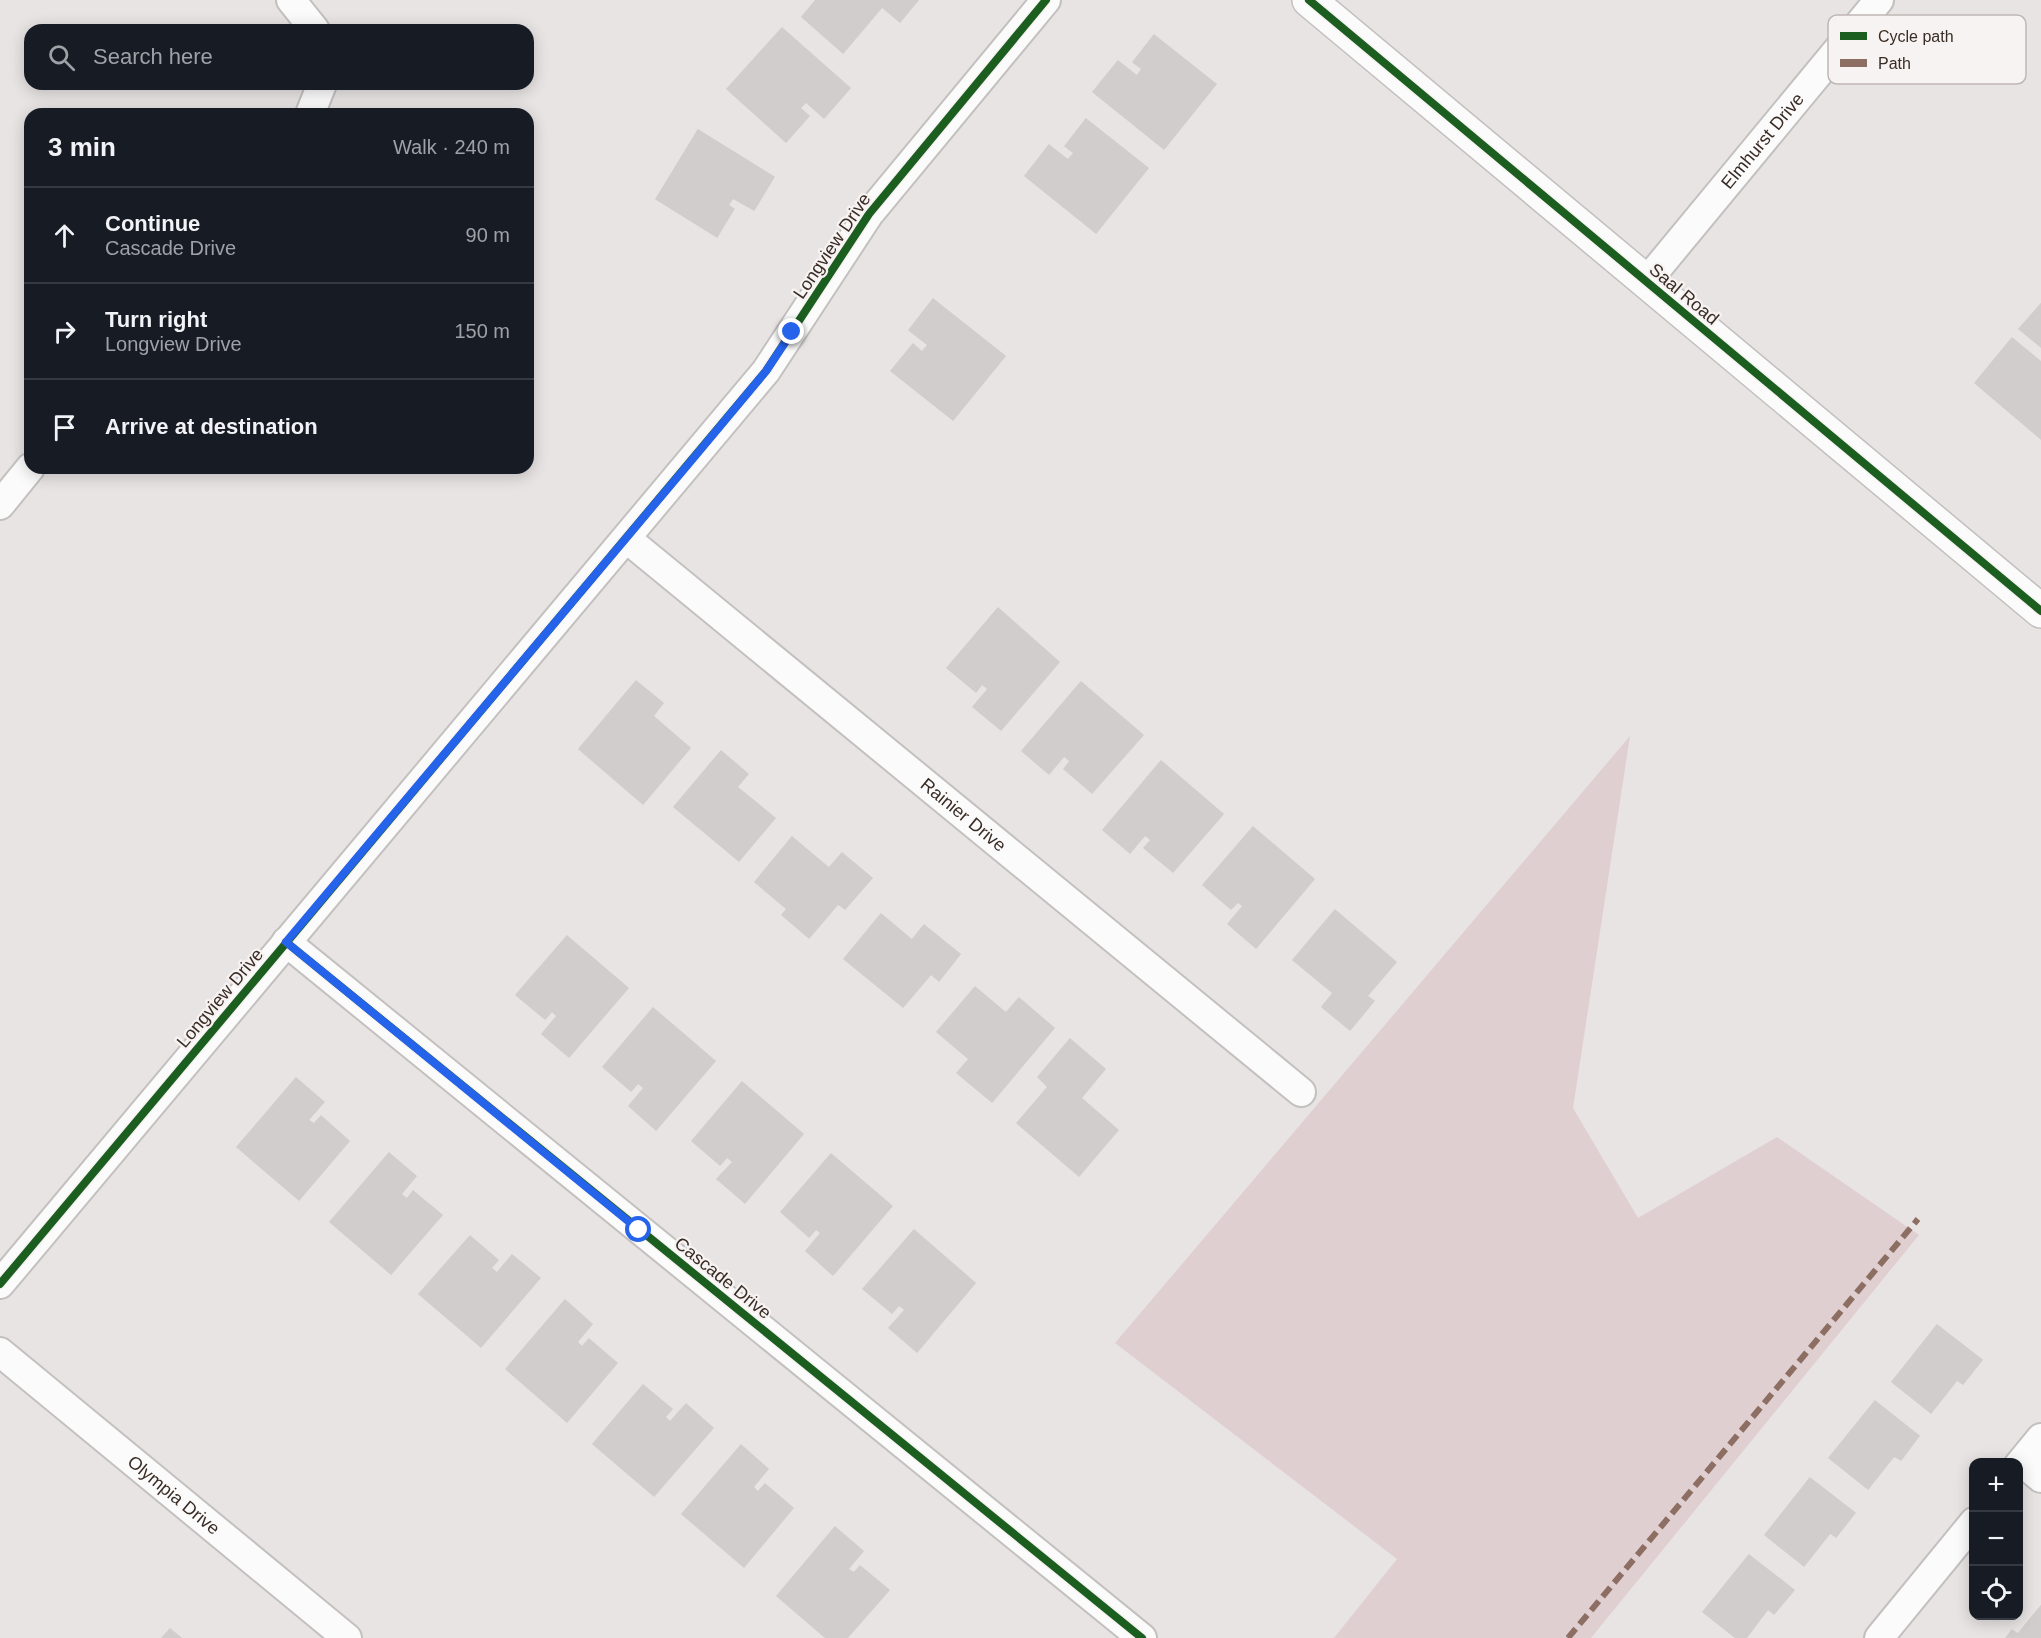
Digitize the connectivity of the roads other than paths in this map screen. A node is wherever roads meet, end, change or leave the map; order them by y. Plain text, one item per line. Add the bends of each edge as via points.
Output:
1 (291, 0) edge
2 (1046, 0) edge
3 (1309, 0) edge
4 (1879, 0) edge
5 (1867, 15) edge
6 (310, 24) edge
7 (1828, 62) edge
8 (320, 90) edge
9 (312, 108) edge
10 (1646, 282) junction
11 (25, 474) edge
12 (0, 505) edge
13 (627, 539) junction
14 (2037, 599) edge
15 (286, 942) junction
16 (1301, 1092) dead end
17 (0, 1284) edge
18 (0, 1352) edge
19 (2041, 1438) edge
20 (2027, 1469) edge
21 (1969, 1528) edge
22 (347, 1638) edge
23 (1142, 1638) edge
24 (1880, 1638) edge

1 - 6 street
2 - 13 street, Longview Drive via 869,214 766,371
3 - 10 street, Saal Road
4 - 5 street, Elmhurst Drive
7 - 10 street, Elmhurst Drive
8 - 9 street
10 - 14 street, Saal Road
11 - 12 street
13 - 15 street, Longview Drive
13 - 16 street, Rainier Drive
15 - 17 street, Longview Drive
15 - 23 street, Cascade Drive
18 - 22 street, Olympia Drive
19 - 20 street
21 - 24 street

